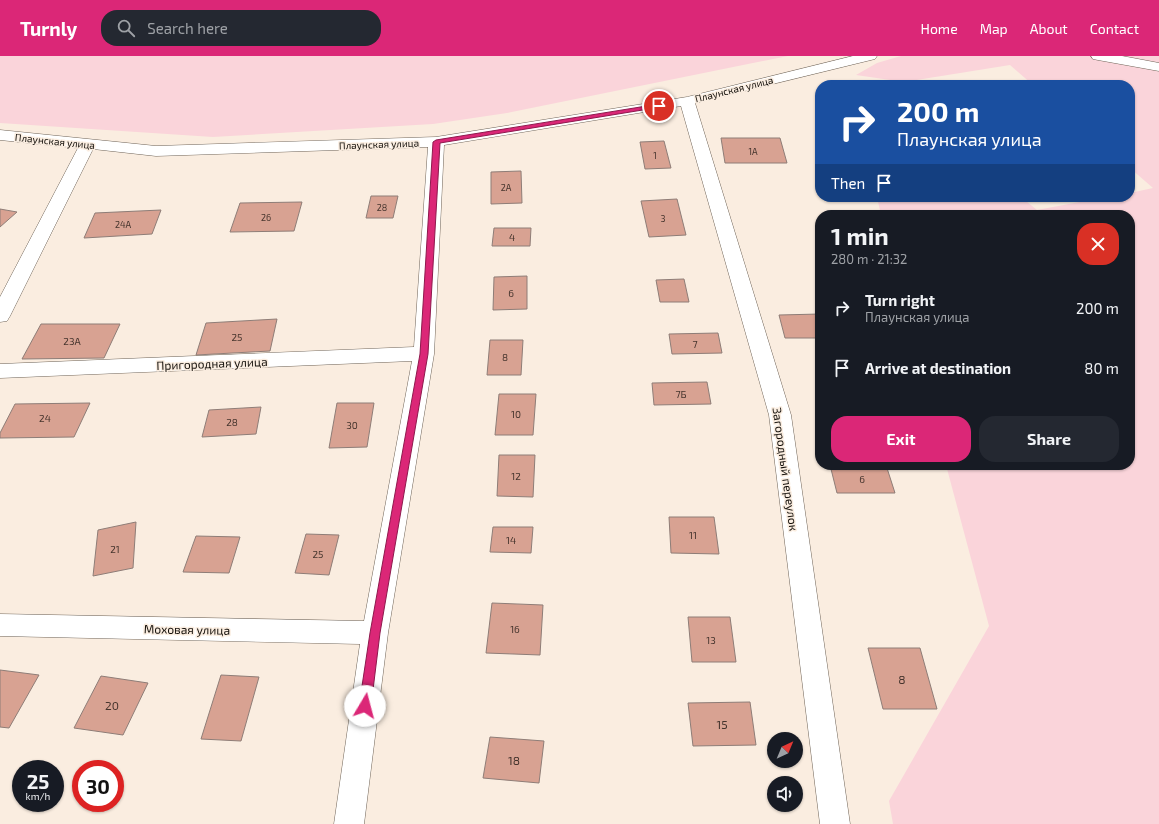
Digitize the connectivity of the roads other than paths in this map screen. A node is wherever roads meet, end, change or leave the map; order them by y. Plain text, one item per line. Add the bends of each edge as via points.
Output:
1 (870, 56) edge
2 (1098, 56) edge
3 (1159, 66) edge
4 (687, 101) junction
5 (0, 135) edge
6 (436, 142) junction
7 (88, 144) junction
8 (0, 316) edge
9 (424, 354) junction
10 (0, 371) edge
11 (0, 625) edge
12 (375, 633) junction
13 (349, 824) edge
14 (835, 824) edge

1 - 4 street, Плаунская улица
2 - 3 street
4 - 6 street, Плаунская улица
4 - 14 street, Загородный переулок via 780,415
5 - 7 street, Плаунская улица
6 - 7 street, Плаунская улица via 156,151
6 - 9 street
7 - 8 street
9 - 10 street, Пригородная улица
9 - 12 street
11 - 12 street, Моховая улица
12 - 13 street

